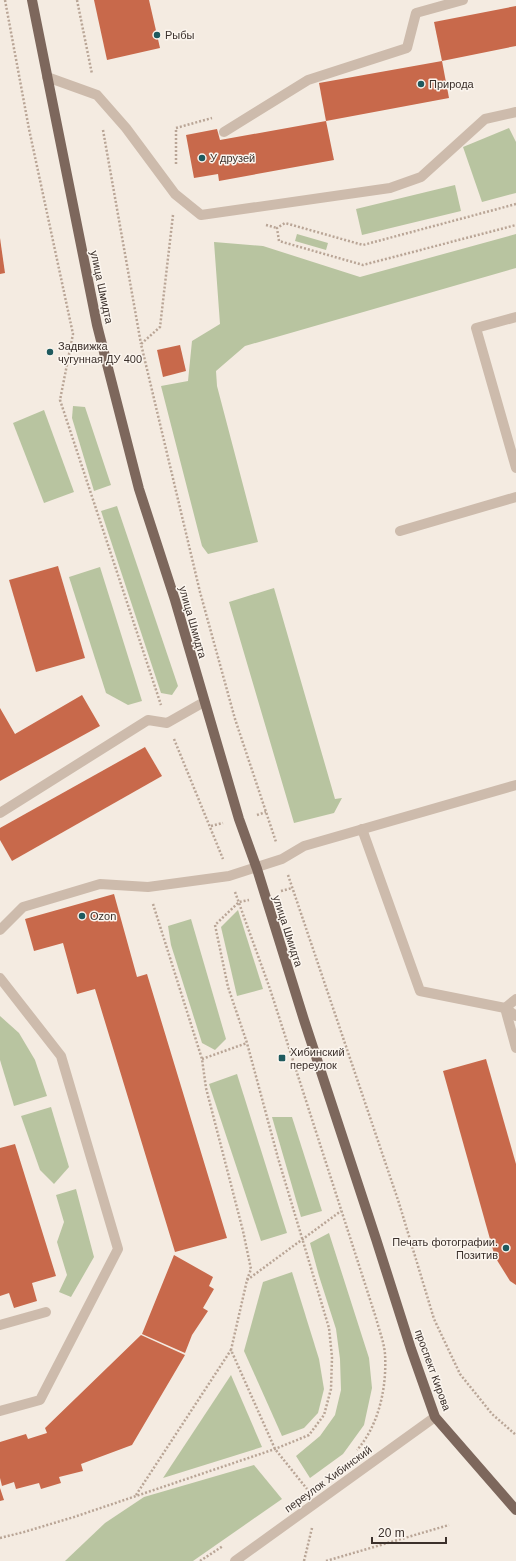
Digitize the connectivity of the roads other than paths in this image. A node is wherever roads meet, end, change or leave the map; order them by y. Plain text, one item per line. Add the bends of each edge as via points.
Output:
1 (32, 0) edge
2 (463, 0) edge
3 (47, 78) junction
4 (516, 112) edge
5 (224, 132) dead end
6 (516, 317) edge
7 (516, 468) edge
8 (516, 497) edge
9 (400, 531) dead end
10 (204, 702) junction
11 (516, 785) edge
12 (0, 813) edge
13 (362, 829) junction
14 (257, 869) junction
15 (0, 930) edge
16 (0, 978) edge
17 (516, 999) edge
18 (505, 1008) junction
19 (516, 1016) edge
20 (516, 1048) edge
21 (376, 1239) joint
22 (46, 1312) dead end
23 (0, 1325) edge
24 (0, 1411) edge
25 (435, 1417) junction
26 (516, 1510) edge
27 (235, 1561) edge

1 - 3 main road, улица Шмидта
2 - 5 street via 416,13 407,48 308,80
3 - 4 street via 97,95 126,128 175,194 201,215 390,188 421,177 485,119
3 - 10 main road, улица Шмидта via 97,325 139,489 175,600
6 - 7 street via 476,328
8 - 9 street
10 - 12 street via 167,723 148,720
10 - 14 main road, улица Шмидта via 239,819
11 - 13 street
13 - 14 street via 304,846 282,859
13 - 18 street via 420,990
14 - 15 street via 229,876 148,887 100,884 23,907
14 - 21 main road, улица Шмидта
16 - 24 street via 61,1056 118,1249 40,1400
17 - 18 street
18 - 19 street
18 - 20 street
21 - 25 main road, проспект Кирова
22 - 23 street
25 - 26 main road, проспект Кирова
25 - 27 street, переулок Хибинский

